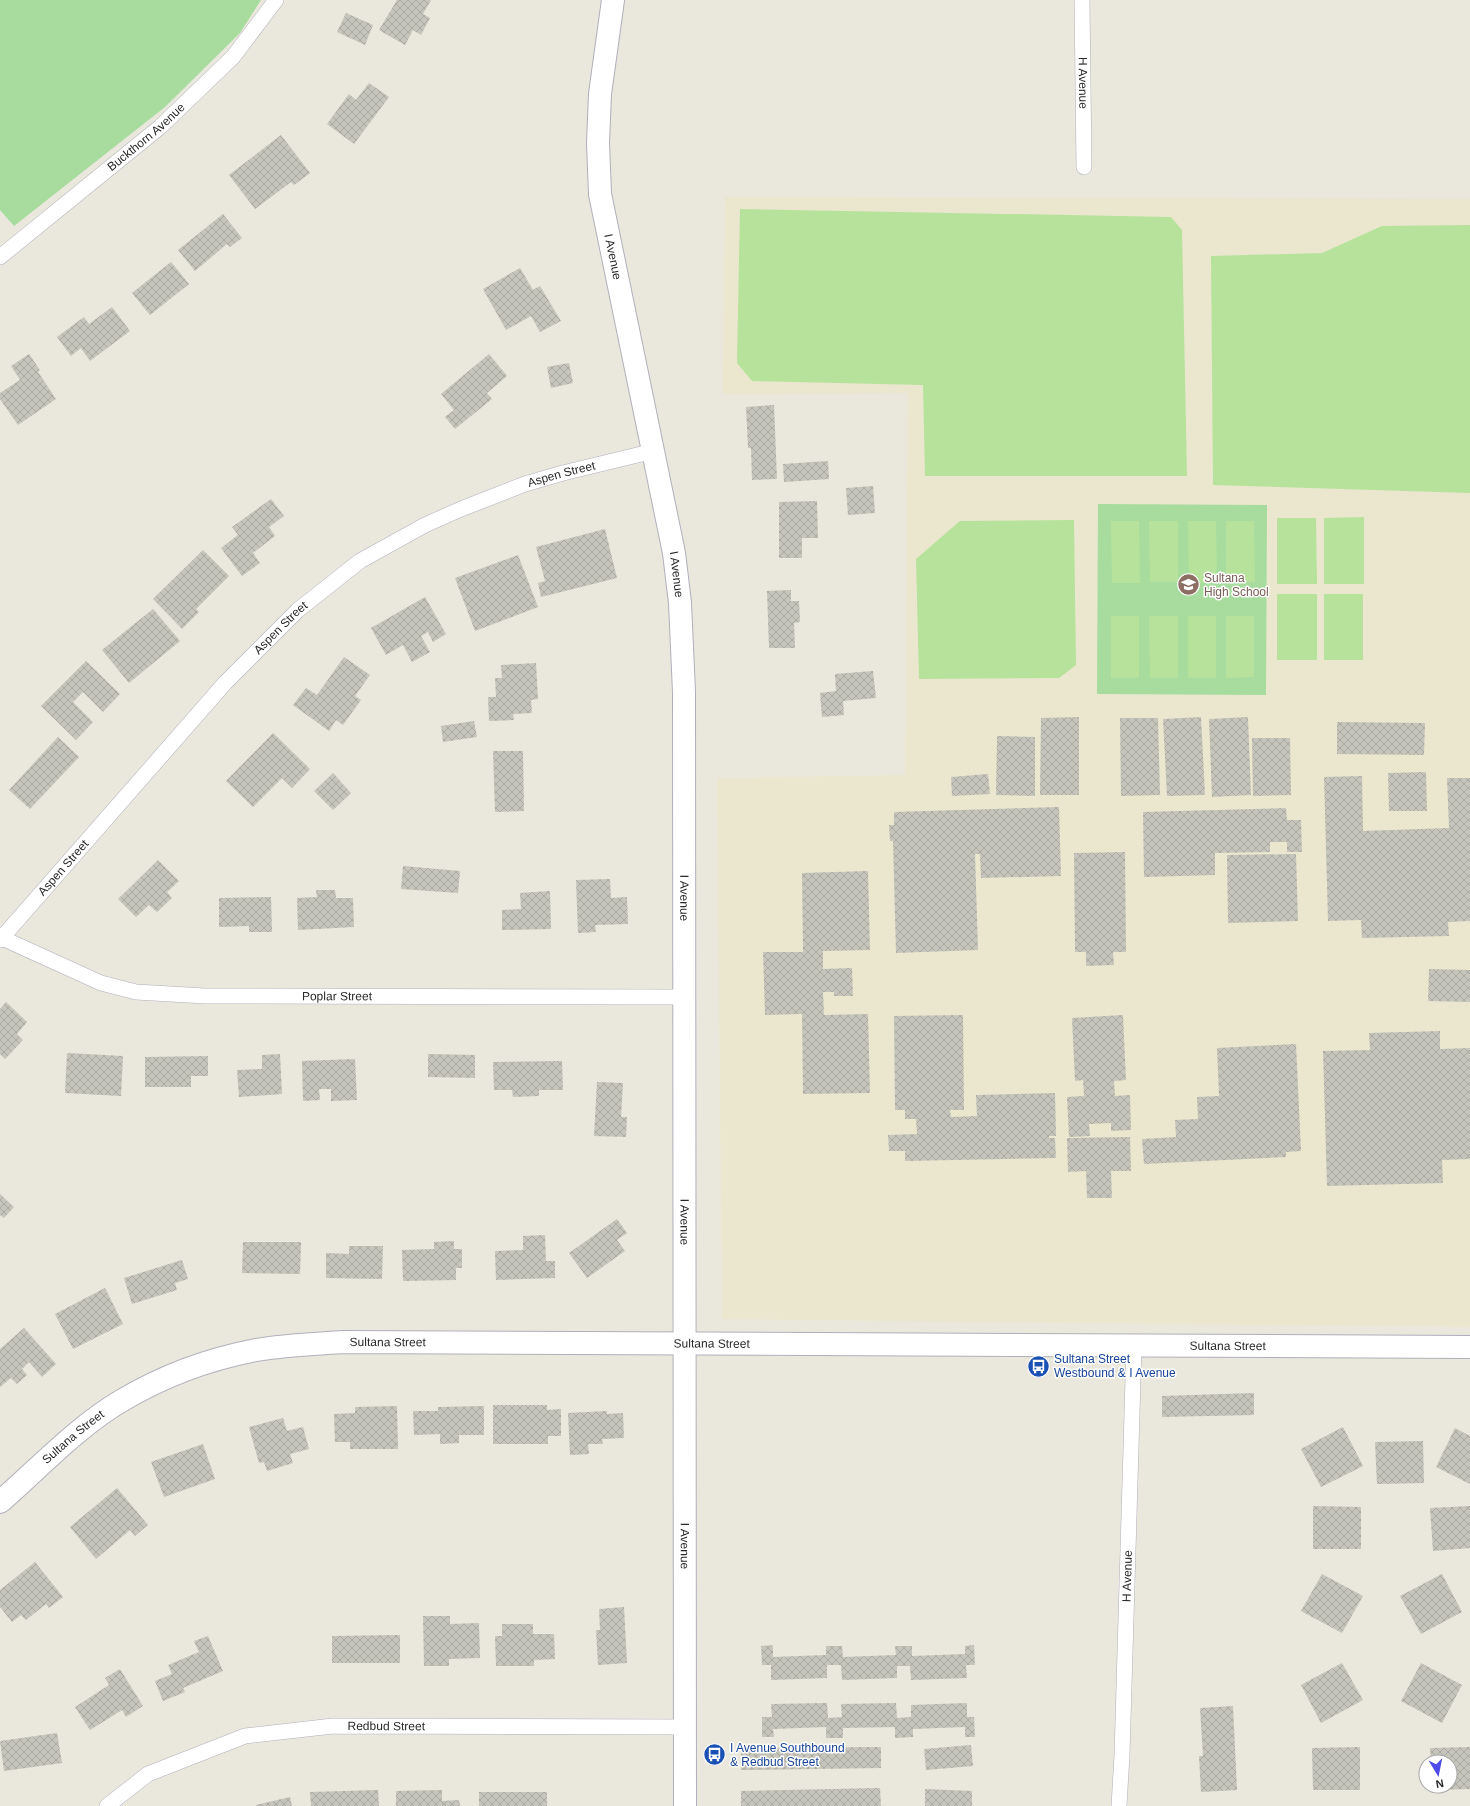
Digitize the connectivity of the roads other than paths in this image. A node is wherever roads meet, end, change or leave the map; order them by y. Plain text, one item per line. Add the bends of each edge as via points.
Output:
1 (276, 0) edge
2 (613, 0) edge
3 (1082, 0) edge
4 (1084, 166) dead end
5 (0, 257) edge
6 (654, 451) junction
7 (1, 939) edge
8 (684, 997) junction
9 (683, 1344) junction
10 (1134, 1345) junction
11 (1470, 1347) edge
12 (0, 1502) edge
13 (684, 1727) junction
14 (108, 1806) edge
15 (685, 1806) edge
16 (1119, 1806) edge

1 - 5 street, Buckthorn Avenue via 233,57 160,127
2 - 6 main road, I Avenue via 600,94 600,194
3 - 4 street, H Avenue
6 - 7 street, Aspen Street via 525,484 425,525 360,561 298,610 225,683
6 - 8 main road, I Avenue via 674,553 680,603 686,732
7 - 8 street, Poplar Street via 100,983 136,992 205,996
8 - 9 main road, I Avenue
9 - 10 main road, Sultana Street
9 - 12 main road, Sultana Street via 344,1342 256,1350 161,1379 120,1402 82,1429
9 - 13 main road, I Avenue
10 - 11 main road, Sultana Street
10 - 16 street, H Avenue via 1123,1747
13 - 14 street, Redbud Street via 333,1726 245,1736 148,1774
13 - 15 main road, I Avenue

